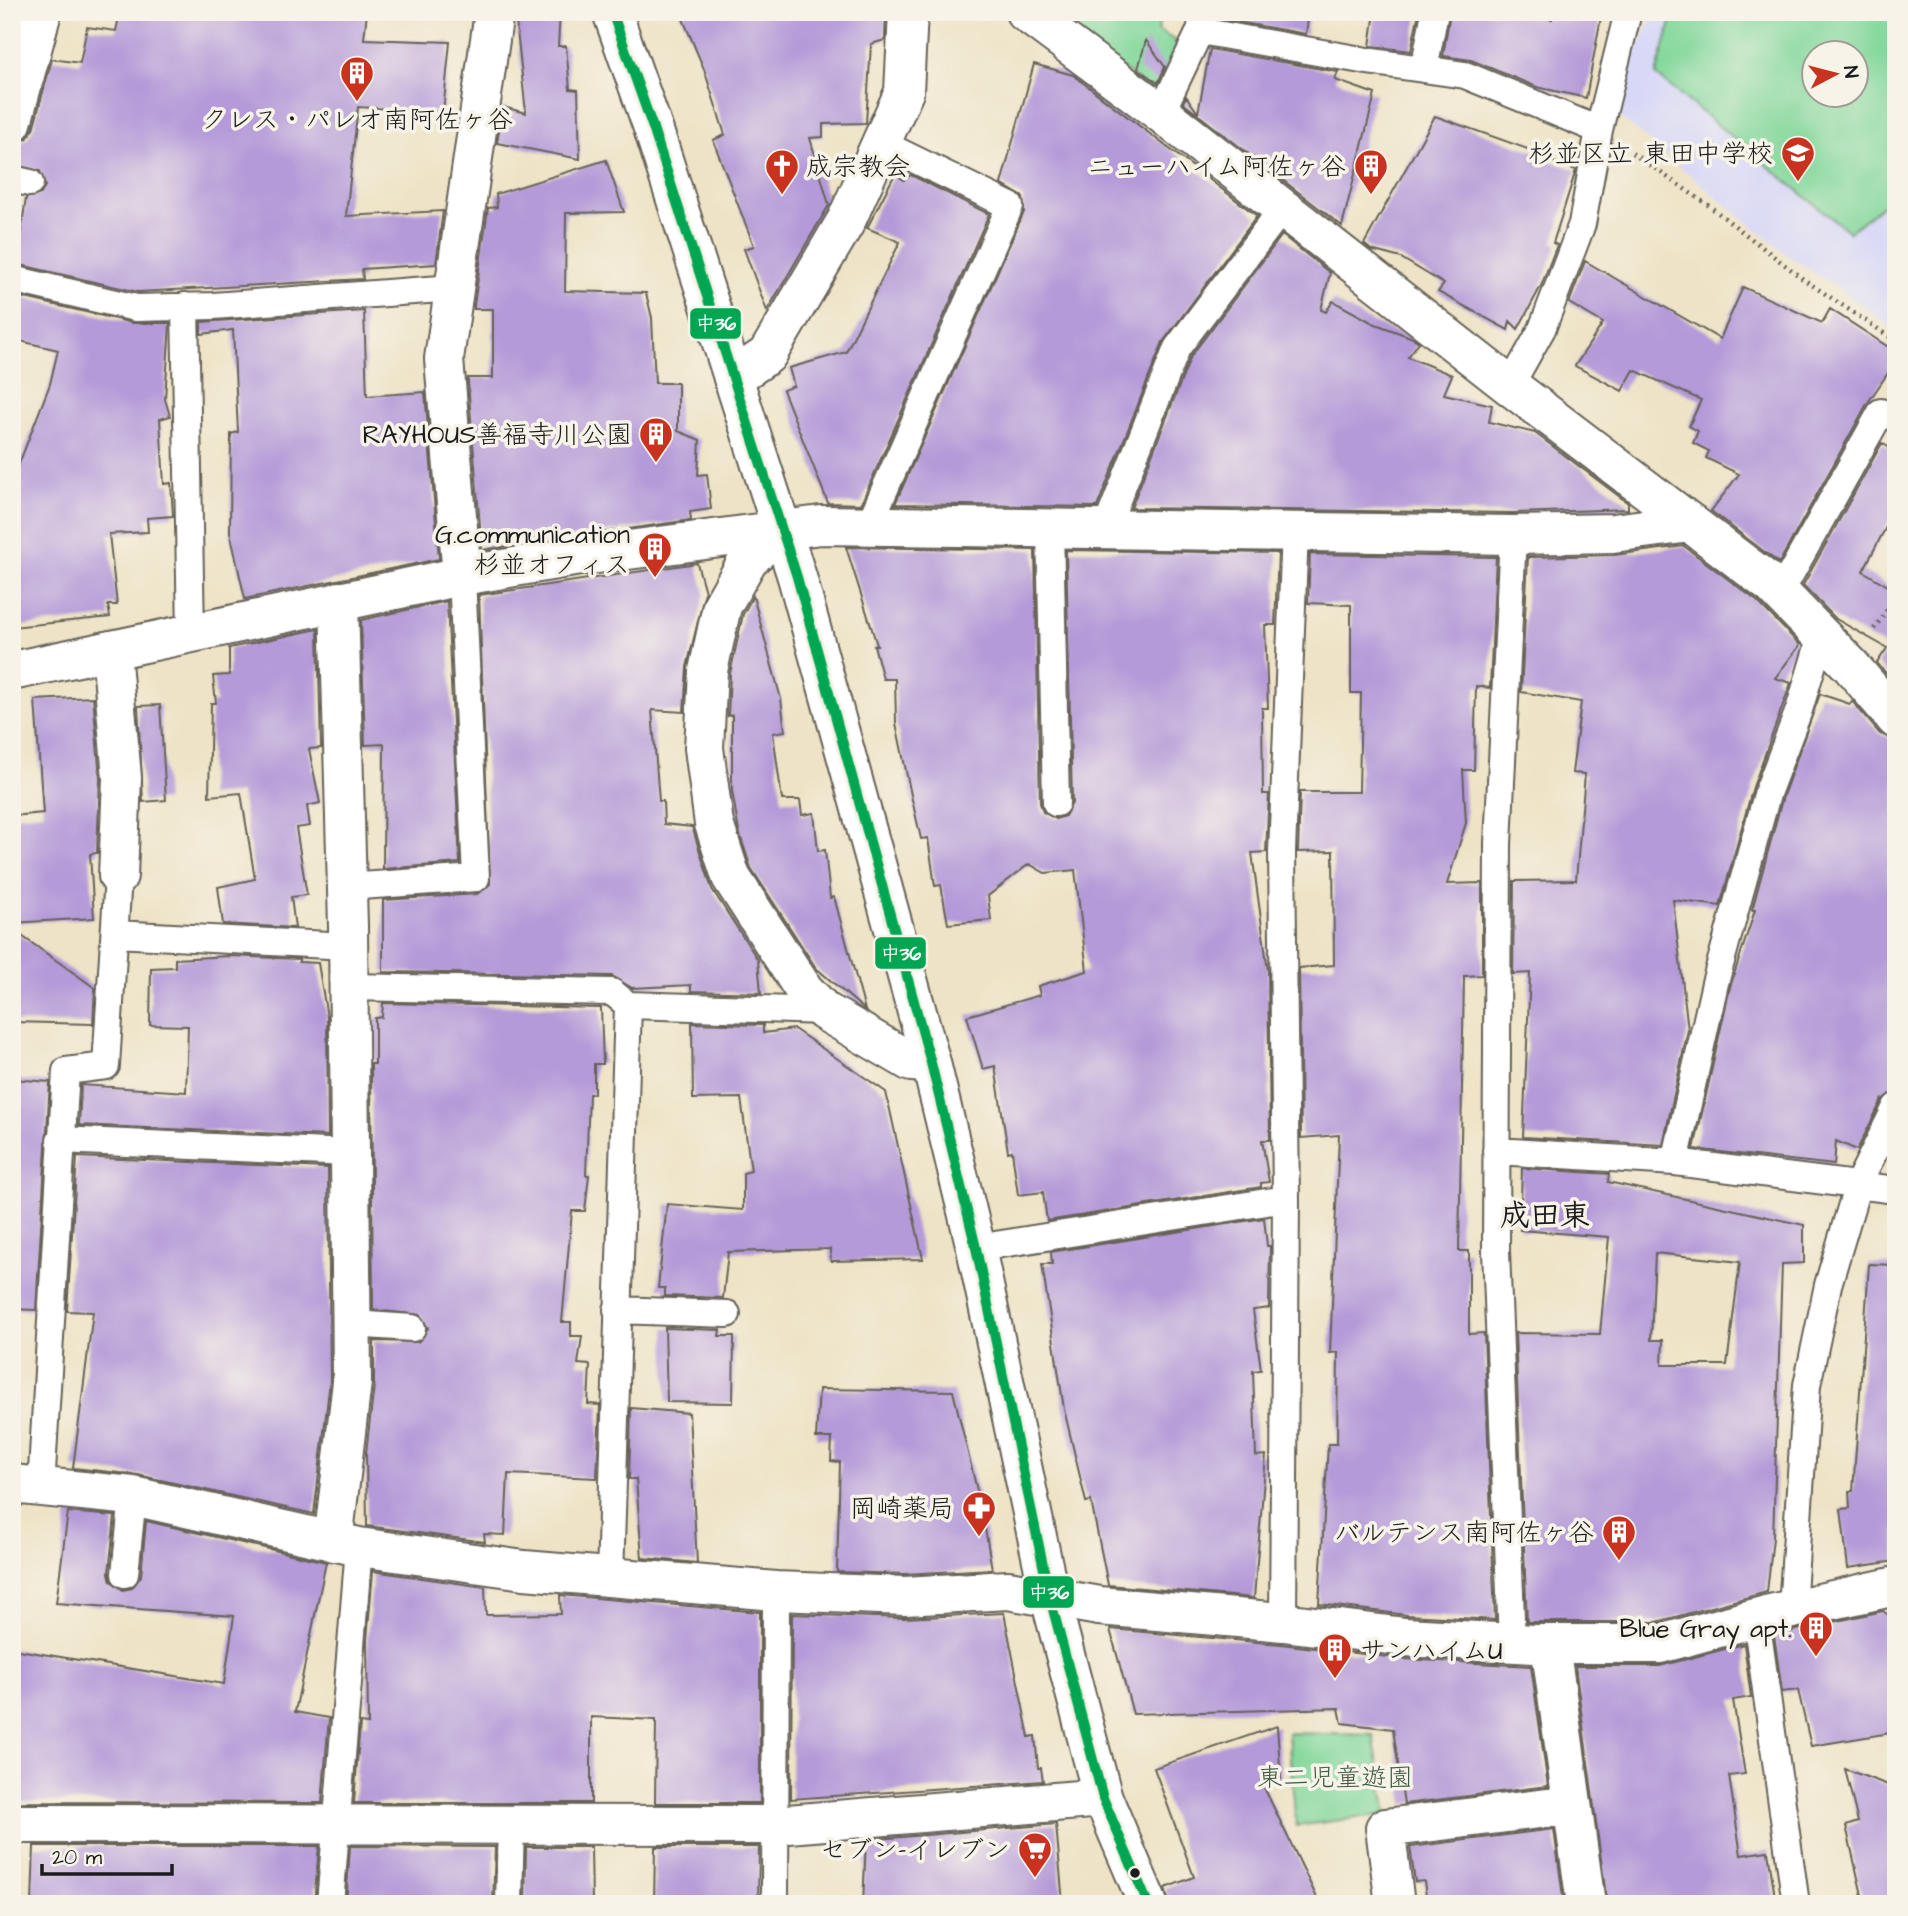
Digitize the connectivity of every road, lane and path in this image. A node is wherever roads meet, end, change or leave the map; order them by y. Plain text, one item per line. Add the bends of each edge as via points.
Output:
1 (42, 12) edge
2 (494, 12) edge
3 (612, 12) edge
4 (908, 12) edge
5 (1025, 12) edge
6 (1435, 12) edge
7 (1628, 12) edge
8 (1202, 22) edge
9 (1424, 69) junction
10 (1161, 113) junction
11 (12, 124) edge
12 (1599, 130) junction
13 (881, 143) junction
14 (1282, 209) junction
15 (12, 279) edge
16 (454, 288) junction
17 (185, 306) junction
18 (1896, 341) edge
19 (733, 378) junction
20 (1510, 386) junction
21 (1881, 412) dead end
22 (1691, 523) junction
23 (869, 525) junction
24 (1050, 528) junction
25 (1106, 528) junction
26 (782, 529) junction
27 (1295, 531) junction
28 (1513, 535) junction
29 (462, 576) junction
30 (1780, 593) junction
31 (339, 601) junction
32 (191, 633) junction
33 (1821, 637) junction
34 (111, 650) junction
35 (12, 671) edge
36 (1896, 719) edge
37 (1056, 803) dead end
38 (118, 876) joint
39 (346, 887) junction
40 (116, 934) junction
41 (348, 946) junction
42 (349, 987) junction
43 (628, 1005) junction
44 (824, 1011) junction
45 (931, 1063) junction
46 (1896, 1107) edge
47 (60, 1140) junction
48 (1496, 1151) junction
49 (349, 1153) junction
50 (1675, 1162) junction
51 (1858, 1184) junction
52 (1896, 1190) edge
53 (1286, 1199) junction
54 (976, 1248) junction
55 (617, 1310) junction
56 (727, 1314) dead end
57 (352, 1324) junction
58 (412, 1328) dead end
59 (27, 1486) edge
60 (133, 1496) junction
61 (346, 1544) junction
62 (125, 1574) dead end
63 (610, 1577) junction
64 (1896, 1586) edge
65 (776, 1591) junction
66 (1050, 1598) junction
67 (1792, 1609) junction
68 (1756, 1618) junction
69 (1283, 1622) junction
70 (1512, 1643) junction
71 (1550, 1644) junction
72 (1103, 1798) junction
73 (1572, 1805) junction
74 (511, 1823) junction
75 (12, 1824) edge
76 (338, 1825) junction
77 (776, 1825) junction
78 (330, 1904) edge
79 (509, 1904) edge
80 (775, 1904) edge
81 (1148, 1904) edge
82 (1395, 1904) edge
83 (1586, 1904) edge
84 (1796, 1904) edge

1 - 11 street
2 - 16 street
3 - 19 street
4 - 13 street via 904,92
5 - 10 street
6 - 9 lane
7 - 12 lane
8 - 9 lane
8 - 10 lane
9 - 12 lane via 1465,75
10 - 14 street
12 - 18 path
12 - 20 lane via 1582,224 1542,329
13 - 19 street via 846,221 767,355
13 - 23 lane via 1010,206
14 - 20 street
14 - 25 lane via 1177,348
15 - 17 lane via 135,307
16 - 17 lane
16 - 29 street via 444,359
17 - 32 lane
19 - 26 street
20 - 22 street
21 - 30 lane
22 - 28 street via 1613,533
22 - 30 street
23 - 24 street
23 - 26 street
24 - 25 street
24 - 37 lane
25 - 27 street
26 - 29 street
26 - 44 street via 748,559 722,606 708,671 704,748 713,824 731,877 804,990
26 - 45 street
27 - 28 street
27 - 53 lane via 1282,852
28 - 48 lane via 1499,844
29 - 31 street
29 - 39 lane via 476,878
30 - 33 street
31 - 32 street
31 - 39 street
32 - 34 street
33 - 36 street
33 - 50 lane via 1768,791 1715,983
34 - 35 street
34 - 38 street via 122,778
38 - 40 lane
39 - 41 street
40 - 41 lane
40 - 47 lane via 106,1066 66,1071
41 - 42 street
42 - 43 lane via 612,992
42 - 49 street
43 - 44 lane
43 - 55 lane
44 - 45 street via 911,1062
45 - 54 street
46 - 51 lane
47 - 49 lane
47 - 59 lane
48 - 50 lane
48 - 70 lane
49 - 57 street
50 - 51 lane
51 - 52 lane
51 - 67 lane via 1828,1285 1807,1385
53 - 54 lane
53 - 69 lane
54 - 66 street
55 - 56 lane
55 - 63 lane
57 - 58 lane
57 - 61 street
59 - 60 street
60 - 61 street
60 - 62 lane
61 - 63 street via 524,1570
61 - 76 lane
63 - 65 street
64 - 67 street
65 - 66 street via 905,1597 1008,1590
65 - 77 lane
66 - 69 street
66 - 72 street
67 - 68 street
68 - 71 street via 1660,1644
68 - 84 lane
69 - 70 street via 1405,1637
70 - 71 street
71 - 73 street
72 - 77 street
72 - 81 street
73 - 82 street via 1385,1828
73 - 83 street
74 - 76 street
74 - 77 street
74 - 79 lane
75 - 76 street
76 - 78 lane
77 - 80 lane

